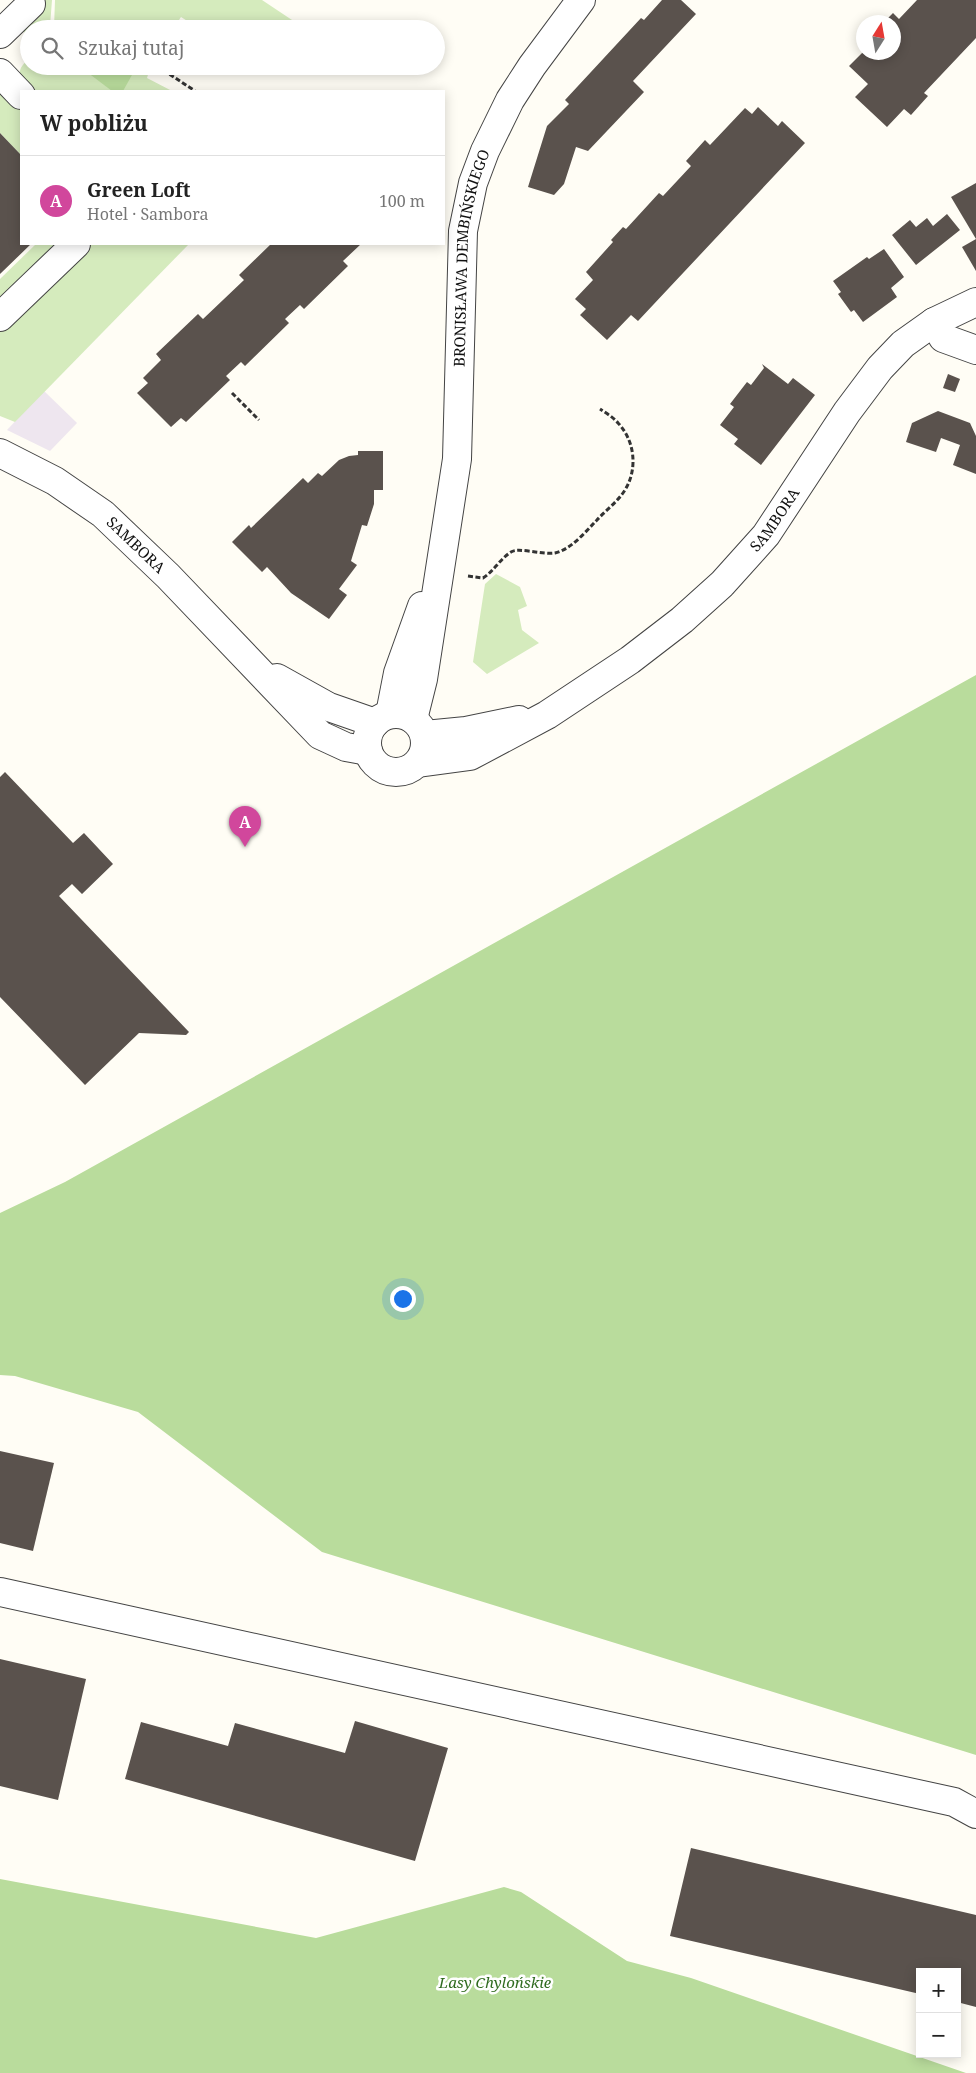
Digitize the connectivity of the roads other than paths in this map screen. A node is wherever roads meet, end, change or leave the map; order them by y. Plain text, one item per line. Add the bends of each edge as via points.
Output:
1 (581, 0) edge
2 (31, 4) dead end
3 (0, 34) edge
4 (0, 73) edge
5 (20, 94) edge
6 (75, 245) edge
7 (976, 302) edge
8 (0, 317) edge
9 (934, 322) junction
10 (976, 350) edge
11 (0, 453) edge
12 (252, 663) junction
13 (547, 715) junction
14 (401, 723) junction
15 (368, 751) junction
16 (418, 763) junction
17 (0, 1592) edge
18 (976, 1814) edge

1 - 14 street, BRONISŁAWA DEMBIŃSKIEGO via 510,100 473,183 463,231 457,459 423,679
2 - 3 street
4 - 5 street
6 - 8 street
7 - 9 street, SAMBORA
9 - 10 street via 943,338
9 - 13 street, SAMBORA via 903,344 880,368 766,535 722,584 630,660
11 - 12 street, SAMBORA via 55,481 104,514
12 - 14 street, SAMBORA via 329,707
12 - 15 street, SAMBORA via 320,735
13 - 14 street, SAMBORA via 466,731
13 - 16 street, SAMBORA via 470,756
14 - 15 street via 368,736
14 - 16 street via 426,745
15 - 16 street, SAMBORA via 377,766 385,771 402,772
17 - 18 street via 954,1802

